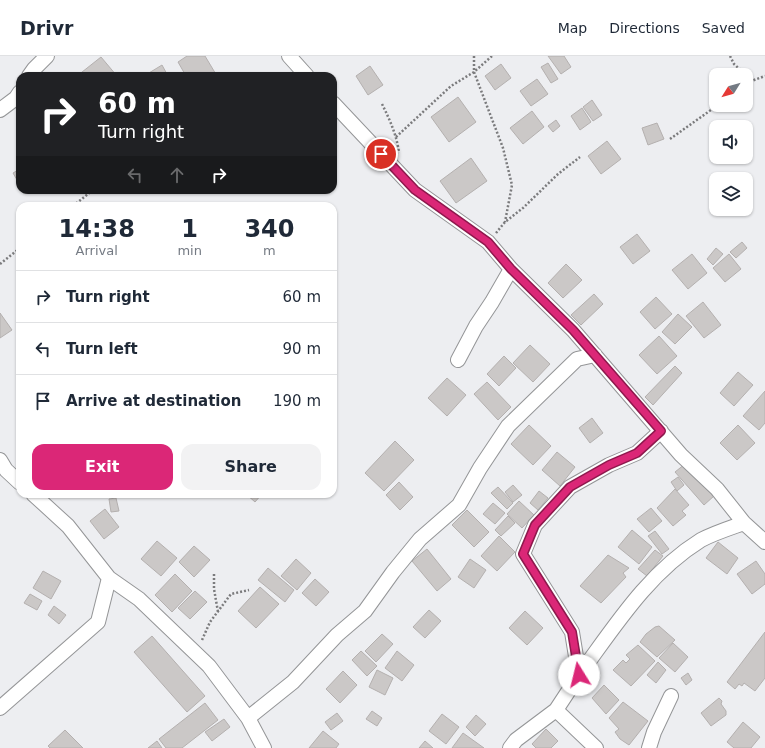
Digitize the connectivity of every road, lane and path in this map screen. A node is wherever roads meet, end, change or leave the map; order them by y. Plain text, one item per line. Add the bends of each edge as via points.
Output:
1 (47, 56) edge
2 (289, 56) edge
3 (474, 56) edge
4 (492, 56) edge
5 (730, 56) edge
6 (738, 68) edge
7 (32, 72) edge
8 (303, 72) edge
9 (474, 72) junction
10 (765, 76) edge
11 (753, 80) edge
12 (16, 98) edge
13 (382, 104) dead end
14 (337, 107) edge
15 (0, 110) edge
16 (709, 111) edge
17 (396, 137) junction
18 (670, 139) dead end
19 (580, 157) dead end
20 (400, 174) junction
21 (88, 194) edge
22 (78, 202) edge
23 (505, 222) junction
24 (488, 242) junction
25 (16, 251) edge
26 (0, 264) edge
27 (511, 269) junction
28 (596, 355) junction
29 (458, 360) dead end
30 (661, 431) junction
31 (0, 460) edge
32 (16, 479) edge
33 (37, 498) edge
34 (744, 523) junction
35 (765, 542) edge
36 (214, 574) dead end
37 (109, 578) junction
38 (249, 590) dead end
39 (218, 612) junction
40 (195, 653) junction
41 (579, 675) junction
42 (671, 696) dead end
43 (0, 708) edge
44 (556, 710) junction
45 (248, 718) junction
46 (264, 748) edge
47 (510, 748) edge
48 (596, 748) edge
49 (648, 748) edge

1 - 7 street
2 - 8 street
3 - 9 path
4 - 9 path
5 - 6 path
9 - 17 path via 451,86
9 - 23 path via 504,148 512,185
10 - 11 path
12 - 15 street
13 - 17 path
14 - 20 street
16 - 18 path
17 - 20 path
19 - 23 path
20 - 24 street via 415,190
21 - 22 path
23 - 24 path
24 - 27 street
25 - 26 path
27 - 28 street
27 - 29 street
28 - 30 street
28 - 45 street via 577,359 508,426 459,505 420,539 365,611 337,635 293,682
30 - 34 street via 681,455 717,489
30 - 41 street via 637,453 570,487 535,525 523,554 572,632
31 - 32 street
33 - 37 street via 68,526
34 - 35 street
34 - 41 street via 703,540 675,559 634,599
36 - 39 path
37 - 40 street via 138,599
37 - 43 street via 98,622
38 - 39 path via 231,594
39 - 40 path via 210,622
40 - 45 street via 209,666
41 - 44 street
42 - 49 street
44 - 47 street via 516,740
44 - 48 street
45 - 46 street

